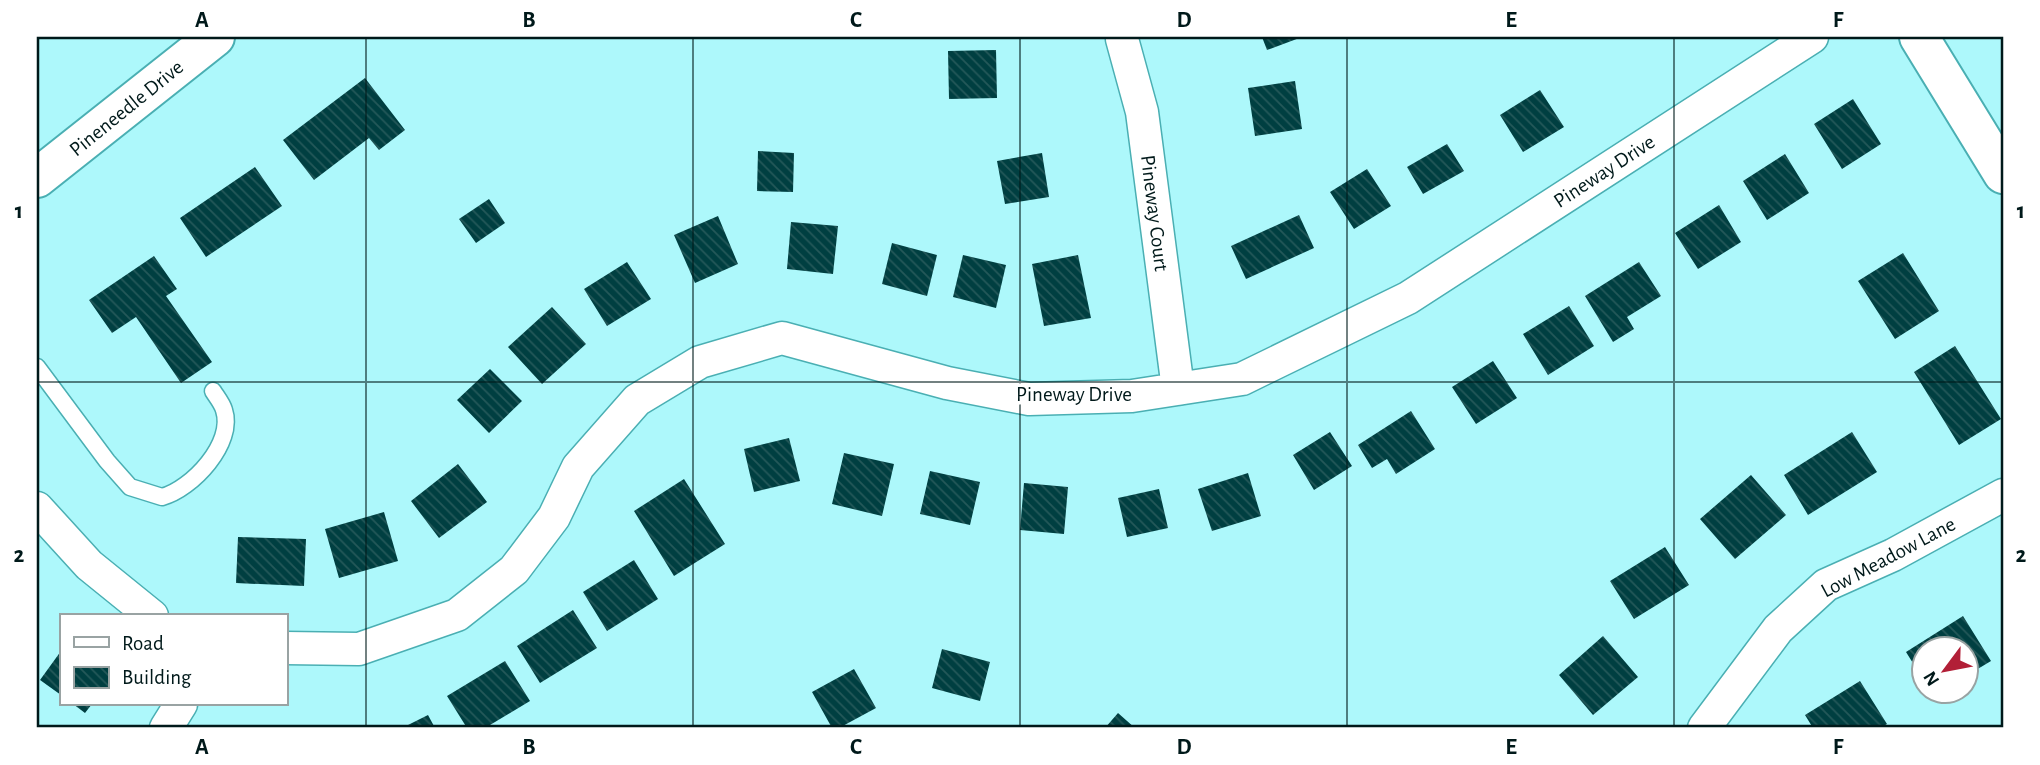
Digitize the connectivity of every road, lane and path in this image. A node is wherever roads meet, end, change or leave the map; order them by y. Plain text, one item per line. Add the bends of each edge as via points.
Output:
1 (215, 37) edge
2 (1812, 37) edge
3 (1919, 37) edge
4 (1122, 39) dead end
5 (2003, 174) edge
6 (37, 178) edge
7 (37, 367) edge
8 (1178, 389) junction
9 (213, 391) dead end
10 (2003, 495) edge
11 (37, 508) edge
12 (150, 614) edge
13 (287, 648) edge
14 (180, 706) edge
15 (166, 728) edge
16 (1704, 728) edge

1 - 6 street, Pineneedle Drive
2 - 8 street, Pineway Drive via 1408,298 1242,379
3 - 5 street
4 - 8 street, Pineway Court via 1142,112
7 - 9 lane via 130,487 162,497 187,486 207,466 219,443 224,410
8 - 13 street, Pineway Drive via 1132,396 1029,399 947,383 782,338 699,362 637,400 578,467 554,517 514,570 457,615 359,649
10 - 16 street, Low Meadow Lane via 1893,555 1826,585 1778,629
11 - 12 street via 89,565
14 - 15 street

